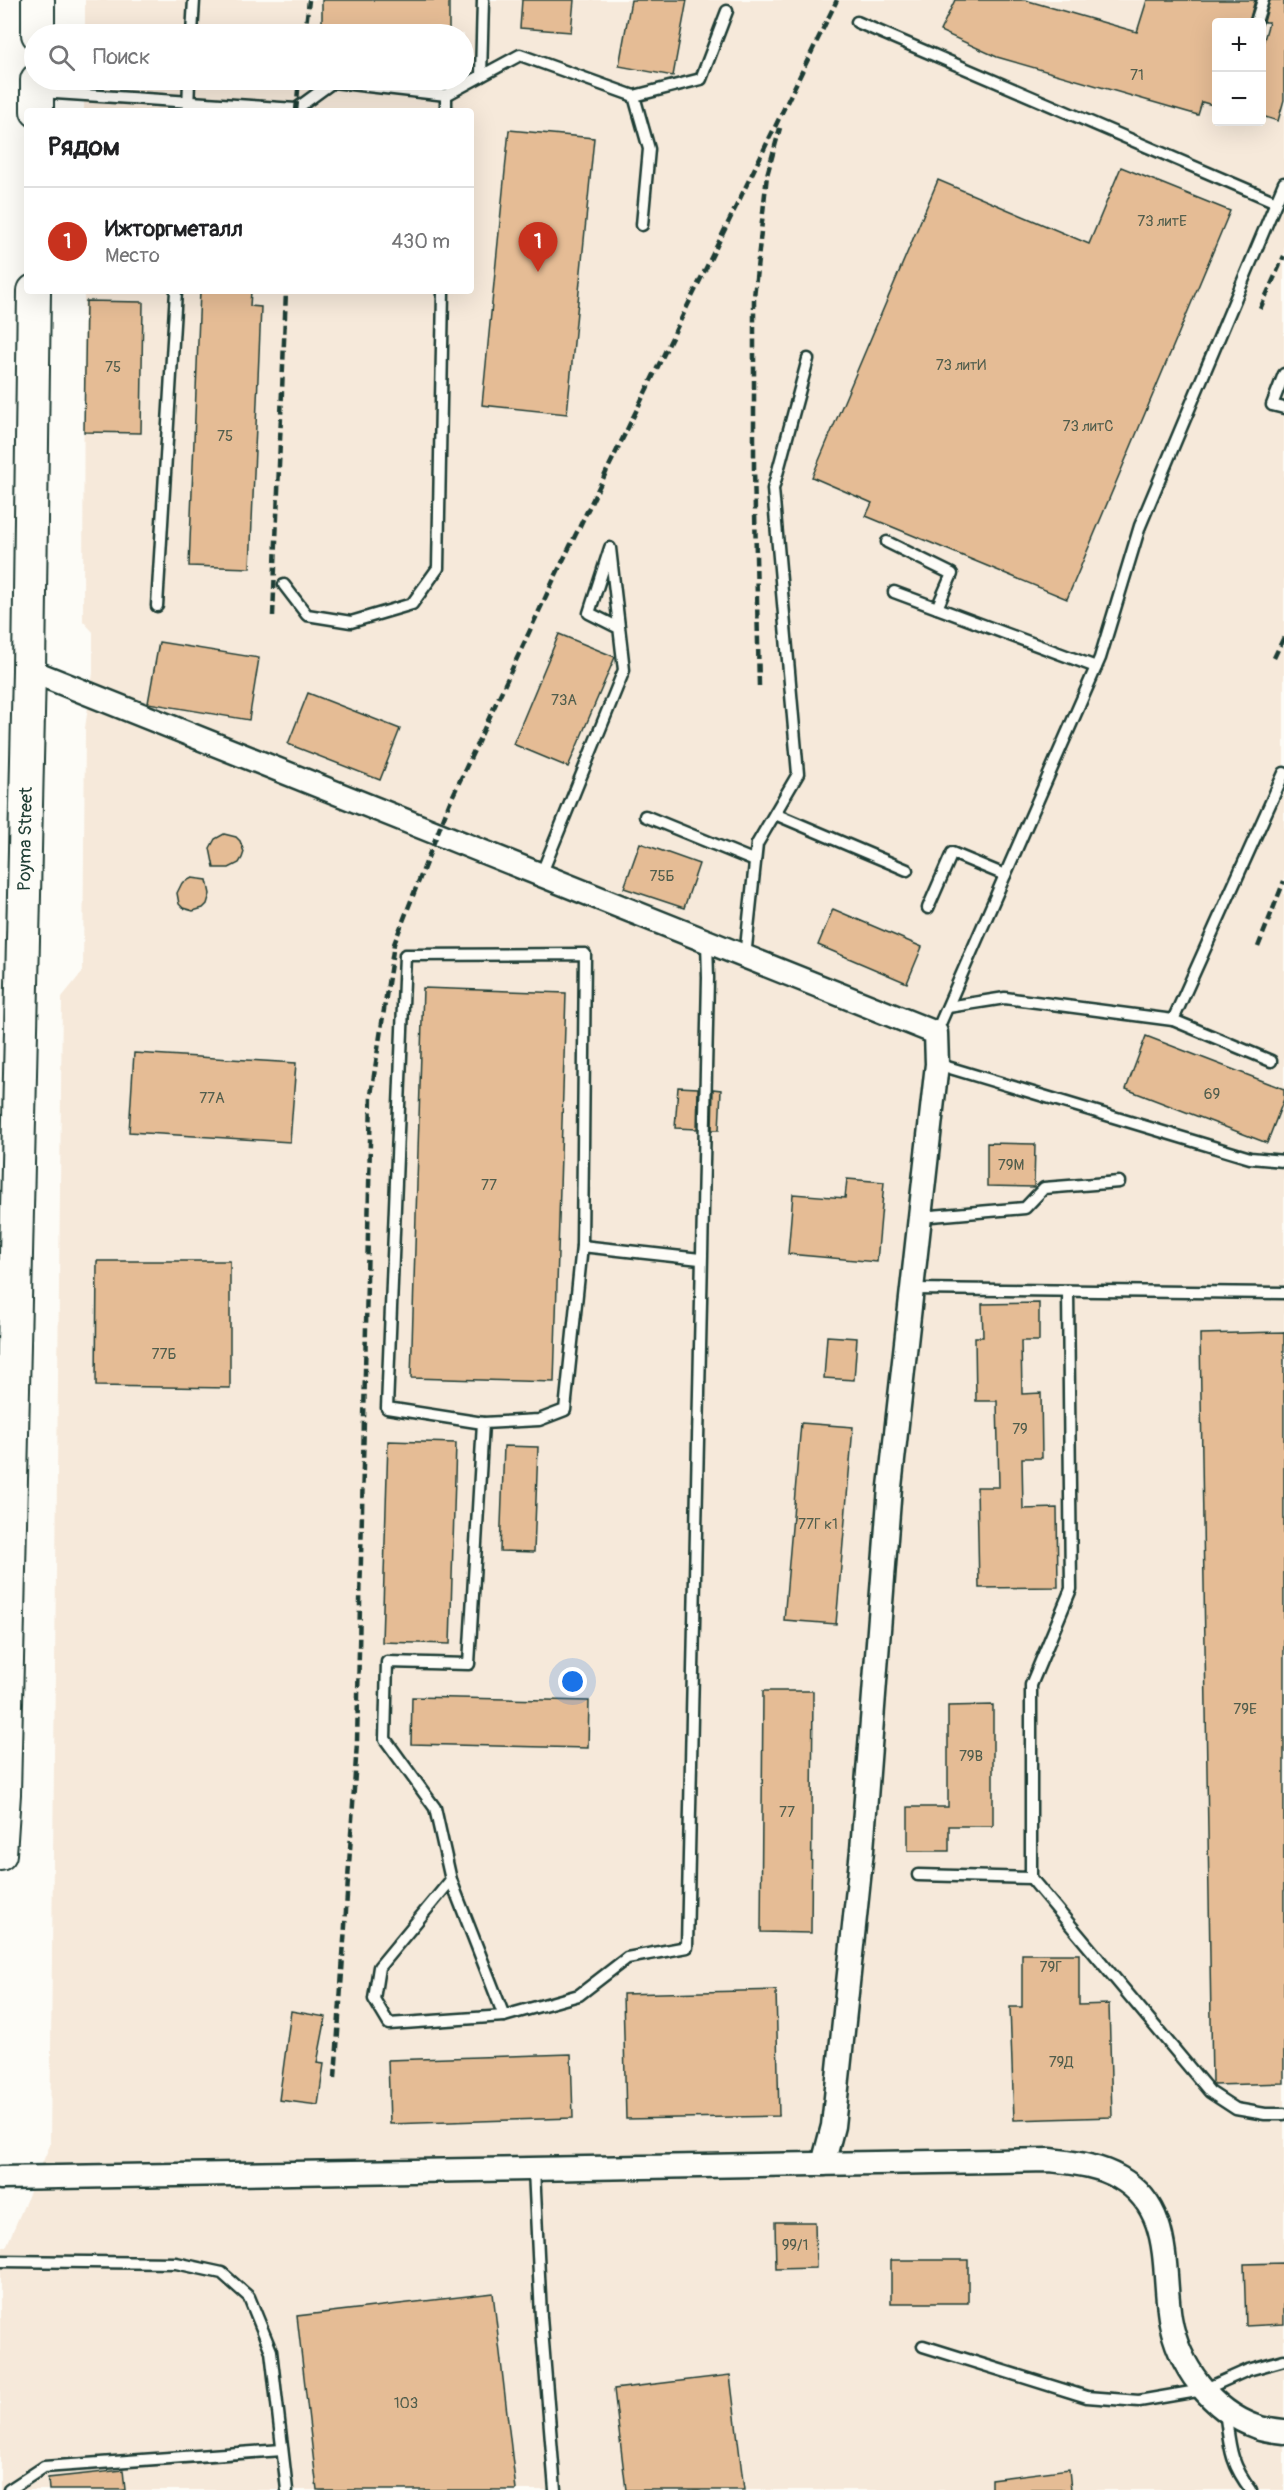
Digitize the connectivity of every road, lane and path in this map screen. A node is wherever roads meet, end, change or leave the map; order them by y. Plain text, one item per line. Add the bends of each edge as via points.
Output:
1 (38, 0) edge
2 (194, 0) edge
3 (483, 0) edge
4 (1263, 0) edge
5 (727, 11) dead end
6 (1257, 18) edge
7 (857, 22) dead end
8 (38, 24) edge
9 (193, 24) edge
10 (481, 76) junction
11 (474, 80) edge
12 (189, 90) edge
13 (322, 90) edge
14 (403, 90) edge
15 (455, 90) edge
16 (37, 94) edge
17 (446, 95) junction
18 (634, 96) junction
19 (188, 106) edge
20 (261, 108) edge
21 (298, 108) edge
22 (446, 108) edge
23 (1284, 183) edge
24 (1276, 202) junction
25 (642, 225) dead end
26 (34, 294) edge
27 (177, 294) edge
28 (443, 294) edge
29 (808, 359) dead end
30 (1284, 374) edge
31 (1284, 408) edge
32 (887, 542) dead end
33 (284, 585) dead end
34 (894, 592) dead end
35 (157, 606) dead end
36 (937, 608) junction
37 (619, 628) junction
38 (1096, 667) junction
39 (28, 670) junction
40 (1284, 773) edge
41 (775, 814) junction
42 (645, 816) dead end
43 (755, 861) junction
44 (907, 870) dead end
45 (541, 875) junction
46 (1005, 875) junction
47 (928, 908) dead end
48 (707, 941) junction
49 (745, 957) junction
50 (948, 1007) junction
51 (1173, 1020) junction
52 (936, 1033) junction
53 (1271, 1061) dead end
54 (937, 1064) junction
55 (1284, 1161) edge
56 (1119, 1182) dead end
57 (920, 1217) junction
58 (582, 1246) junction
59 (700, 1259) junction
60 (912, 1289) junction
61 (1068, 1291) junction
62 (1284, 1293) edge
63 (483, 1423) junction
64 (0, 1854) edge
65 (918, 1875) dead end
66 (1031, 1878) junction
67 (452, 1880) junction
68 (504, 2016) junction
69 (1284, 2114) edge
70 (823, 2164) junction
71 (534, 2170) junction
72 (0, 2178) edge
73 (0, 2261) edge
74 (923, 2346) dead end
75 (1284, 2360) edge
76 (1203, 2390) junction
77 (1225, 2411) junction
78 (1284, 2432) edge
79 (282, 2450) junction
80 (9, 2490) edge
81 (287, 2490) edge
82 (555, 2490) edge
83 (1251, 2490) edge

1 - 8 main road
2 - 9 lane
3 - 10 lane
4 - 6 lane
5 - 18 lane via 701,80
7 - 24 lane
10 - 11 lane
10 - 18 lane via 520,55
12 - 19 lane
13 - 21 lane
14 - 17 lane
15 - 17 lane
16 - 19 lane
17 - 22 lane
18 - 25 lane via 649,149
19 - 20 lane
23 - 24 lane
24 - 38 lane via 1140,526
26 - 39 main road, Poyma Street
27 - 35 lane
28 - 33 lane via 438,568 412,604 351,622 307,615
29 - 41 lane via 773,489 798,774
30 - 31 lane via 1272,405
32 - 36 lane via 952,574
34 - 36 lane
36 - 38 lane
37 - 37 lane via 615,594 610,548 589,613
37 - 45 lane via 624,670
38 - 46 lane
39 - 45 street
39 - 64 main road, Poyma Street
40 - 51 lane
41 - 43 lane via 757,844
41 - 44 lane
42 - 43 lane
43 - 49 lane
45 - 48 street
46 - 47 lane via 952,853
46 - 50 lane
48 - 49 street
48 - 59 lane
49 - 52 street
50 - 51 lane via 1005,998
50 - 52 lane
51 - 53 lane
52 - 54 street
54 - 55 lane via 1250,1158
54 - 57 street
56 - 57 lane via 1044,1188 1025,1208
57 - 60 street
58 - 59 lane
58 - 63 lane via 566,1410 539,1420
58 - 63 lane via 585,954 405,955 387,1408
59 - 68 lane via 687,1947 627,1958 579,1995
60 - 61 lane
60 - 70 street via 890,1487 857,1896 833,2126
61 - 62 lane
61 - 66 lane via 1071,1589 1031,1685
63 - 67 lane via 469,1664 387,1662 385,1739 435,1808
65 - 66 lane
66 - 69 lane via 1210,2092 1236,2109
67 - 68 lane
67 - 68 lane via 380,1967 374,1999 389,2024
70 - 71 street
70 - 76 street via 1050,2160 1090,2165 1121,2178 1144,2199 1160,2226 1170,2318 1180,2354
71 - 72 street
71 - 82 lane
73 - 79 lane via 176,2263 222,2273 249,2297 271,2351
74 - 76 lane via 1087,2397 1139,2401
75 - 76 lane via 1248,2370
76 - 77 street
77 - 78 street via 1257,2428
77 - 83 lane via 1232,2459 1237,2473
79 - 80 lane via 44,2467
79 - 81 lane

